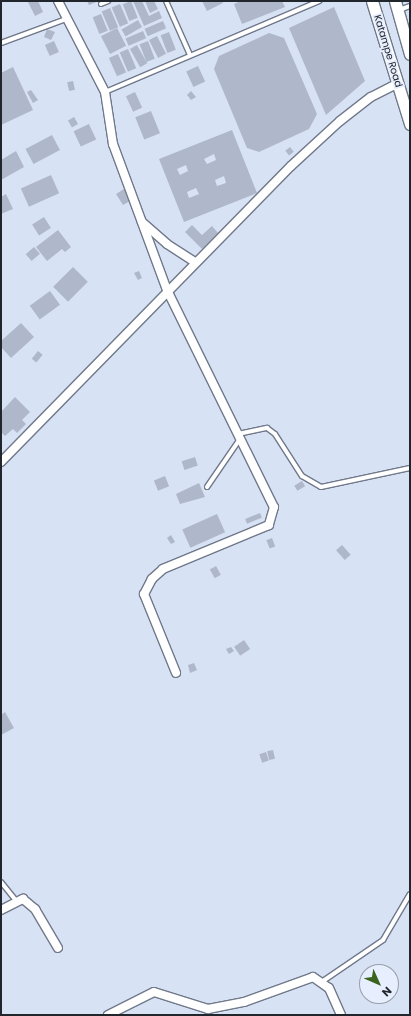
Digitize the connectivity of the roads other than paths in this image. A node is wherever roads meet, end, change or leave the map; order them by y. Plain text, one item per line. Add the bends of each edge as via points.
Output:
1 (58, 1) edge
2 (108, 1) edge
3 (166, 1) edge
4 (319, 1) edge
5 (372, 1) edge
6 (101, 4) dead end
7 (396, 6) edge
8 (410, 6) edge
9 (66, 19) junction
10 (1, 42) edge
11 (409, 50) edge
12 (190, 55) junction
13 (398, 83) junction
14 (105, 92) junction
15 (410, 124) edge
16 (141, 221) junction
17 (196, 262) junction
18 (166, 290) junction
19 (239, 436) junction
20 (1, 462) edge
21 (410, 468) edge
22 (207, 487) dead end
23 (176, 673) dead end
24 (1, 882) edge
25 (410, 894) edge
26 (17, 902) junction
27 (1, 910) edge
28 (58, 948) dead end
29 (323, 981) junction
30 (108, 1015) edge
31 (341, 1015) edge

1 - 9 street
2 - 6 lane
3 - 12 lane
4 - 12 lane
5 - 13 main road, Katampe Road
7 - 8 lane
7 - 11 main road, Katampe Road
9 - 10 lane
9 - 14 street
12 - 14 lane
13 - 15 main road, Katampe Road
13 - 17 street via 371,97 340,121
14 - 16 street via 113,144
16 - 17 street via 167,244
16 - 18 street
17 - 18 street
18 - 19 street
18 - 20 street
19 - 21 lane via 267,428 275,434 302,476 321,487
19 - 22 lane
19 - 23 street via 274,507 274,518 260,531 163,569 152,579 144,594
24 - 26 lane
25 - 29 lane via 383,940
26 - 27 street
26 - 28 street via 22,899 35,909
29 - 30 street via 313,977 244,1002 208,1008 154,992
29 - 31 street

